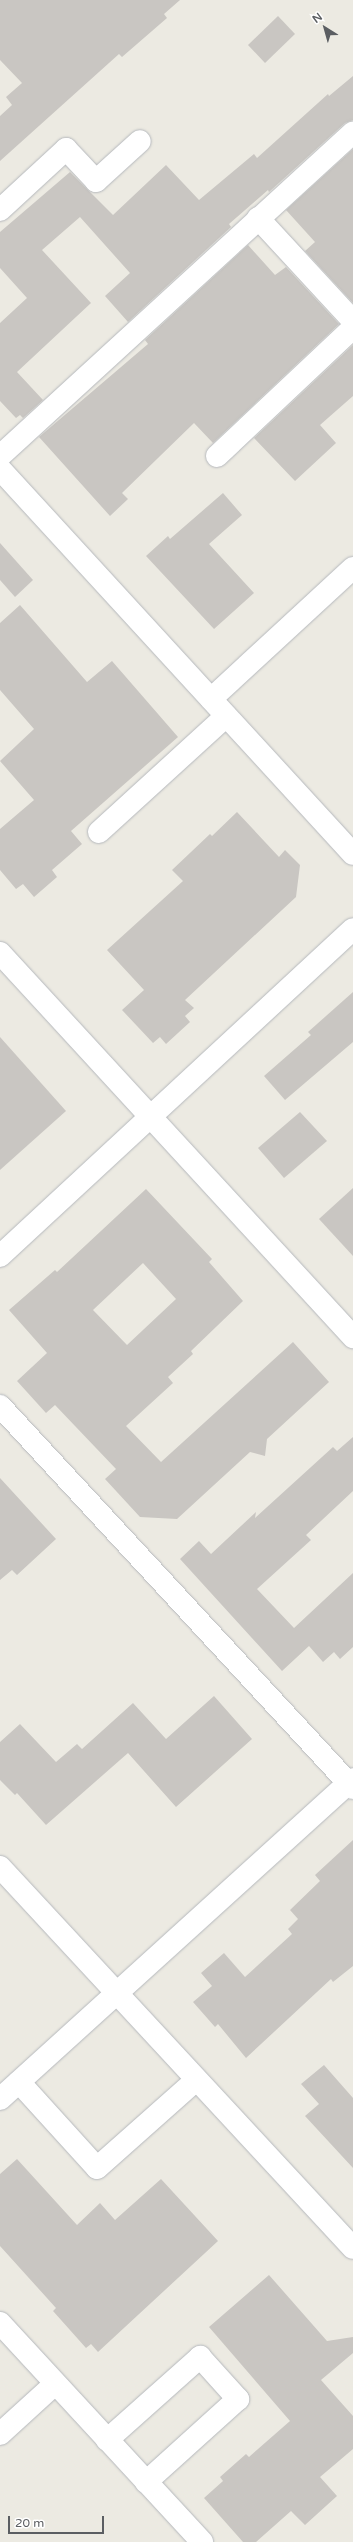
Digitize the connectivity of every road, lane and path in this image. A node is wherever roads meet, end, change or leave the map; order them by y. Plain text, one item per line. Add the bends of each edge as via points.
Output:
1 (353, 132) edge
2 (140, 141) dead end
3 (0, 210) edge
4 (258, 218) junction
5 (353, 321) edge
6 (353, 328) edge
7 (0, 456) edge
8 (217, 456) dead end
9 (0, 469) edge
10 (353, 568) edge
11 (211, 699) junction
12 (226, 716) junction
13 (99, 832) dead end
14 (353, 854) edge
15 (353, 929) edge
16 (0, 953) edge
17 (151, 1118) junction
18 (0, 1256) edge
19 (353, 1337) edge
20 (0, 1406) edge
21 (352, 1784) edge
22 (0, 1867) edge
23 (116, 1995) junction
24 (196, 2080) junction
25 (19, 2082) junction
26 (0, 2099) edge
27 (353, 2248) edge
28 (0, 2324) edge
29 (55, 2384) junction
30 (0, 2434) edge
31 (107, 2440) junction
32 (146, 2482) junction
33 (202, 2542) edge

1 - 4 street
2 - 3 street via 96,181 66,148
4 - 5 street
4 - 7 street
6 - 8 street
9 - 11 street
10 - 11 street
11 - 12 street
12 - 13 street
12 - 14 street
15 - 17 street
16 - 17 street
17 - 18 street
17 - 19 street
20 - 21 street
21 - 23 street
22 - 23 street
23 - 24 street
23 - 25 street
24 - 25 street via 97,2168
24 - 27 street
25 - 26 street
28 - 29 street
29 - 30 street
29 - 31 street
31 - 32 street
31 - 32 street via 200,2357 238,2399
32 - 33 street

